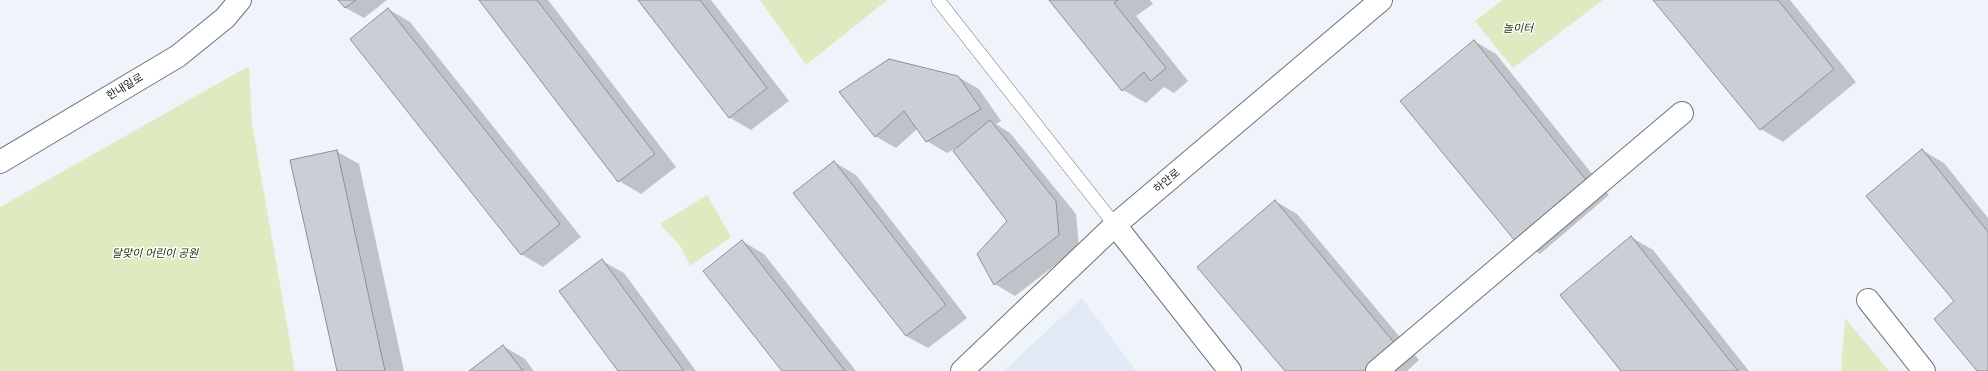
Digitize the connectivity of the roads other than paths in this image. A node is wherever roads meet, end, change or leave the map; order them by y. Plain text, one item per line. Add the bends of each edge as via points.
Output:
1 (240, 0) edge
2 (938, 0) edge
3 (1380, 0) edge
4 (1682, 113) dead end
5 (0, 162) edge
6 (1115, 224) junction
7 (1868, 300) dead end
8 (962, 371) edge
9 (1230, 371) edge
10 (1377, 371) edge
11 (1924, 371) edge

1 - 5 street, 한내일로 via 224,18 178,56
2 - 6 lane
3 - 6 street, 하안로
4 - 10 street
6 - 8 street, 하안로
6 - 9 street
7 - 11 street

